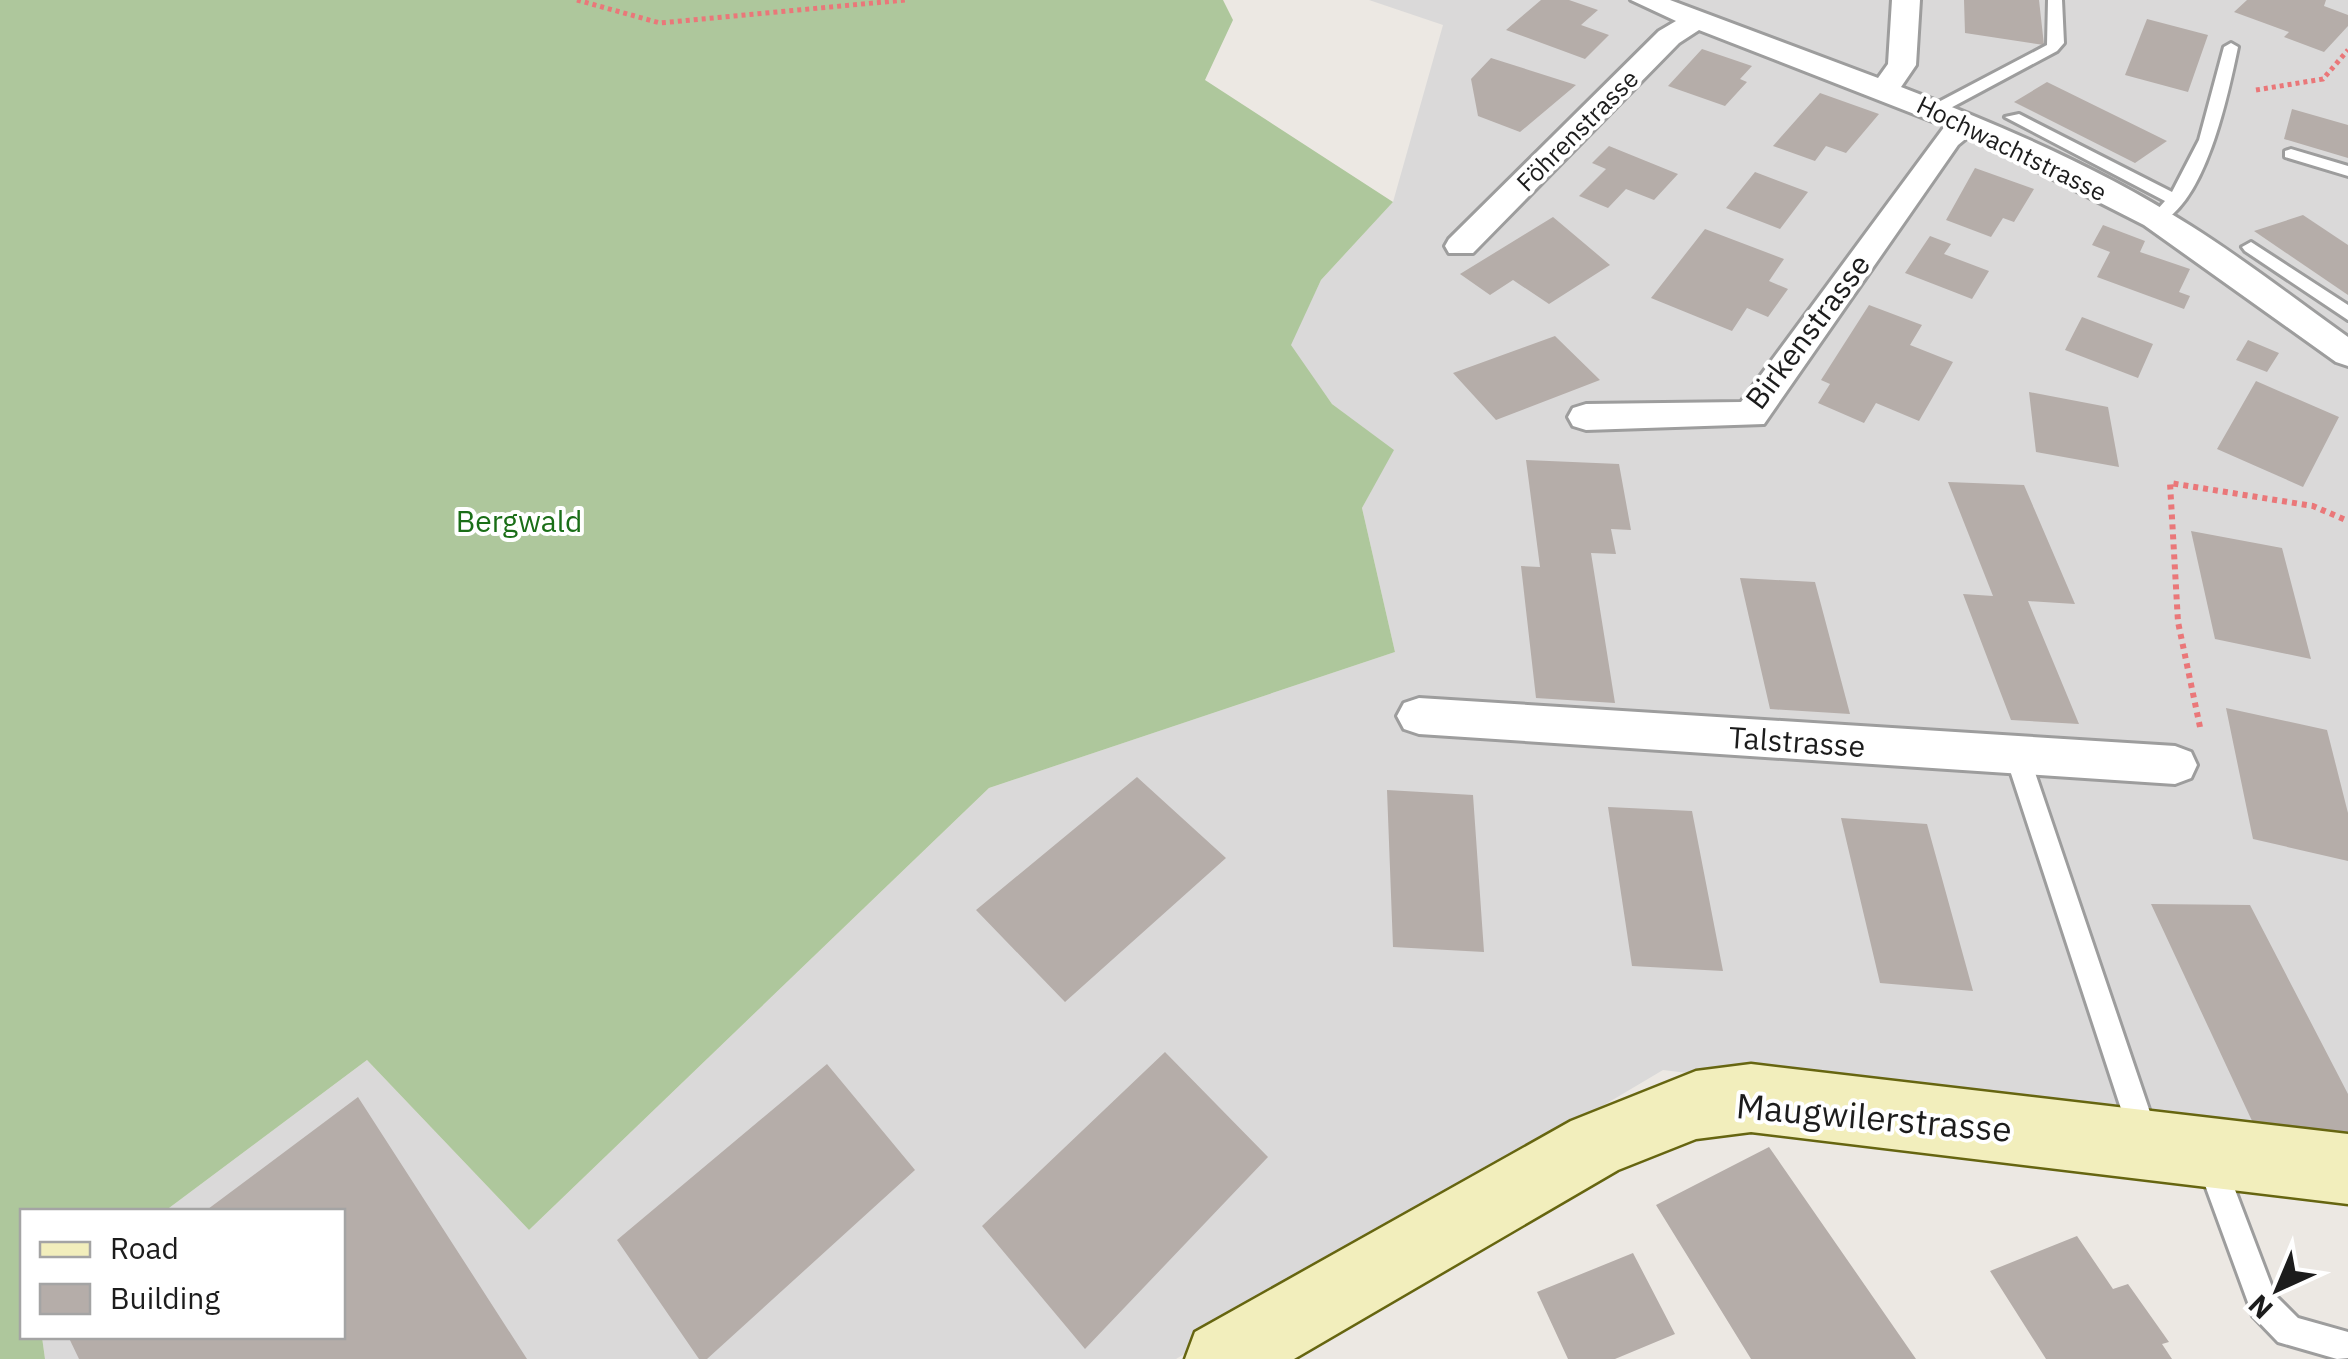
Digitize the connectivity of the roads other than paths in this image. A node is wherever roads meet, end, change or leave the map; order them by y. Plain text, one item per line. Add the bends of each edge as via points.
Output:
1 (1645, 0) edge
2 (1906, 0) edge
3 (2055, 0) edge
4 (1697, 20) junction
5 (2231, 47) dead end
6 (1884, 89) junction
7 (1952, 116) junction
8 (2013, 117) dead end
9 (2291, 154) dead end
10 (2348, 171) edge
11 (2167, 210) junction
12 (1461, 246) dead end
13 (2251, 246) dead end
14 (2348, 314) edge
15 (2348, 354) edge
16 (1586, 417) dead end
17 (1419, 716) dead end
18 (2188, 752) road end
19 (2017, 756) junction
20 (2178, 1151) junction
21 (2348, 1169) edge
22 (2342, 1345) dead end
23 (1222, 1359) edge

1 - 4 street, Hochwachtstrasse
2 - 6 street via 1902,65
3 - 7 lane via 2052,48
4 - 6 street, Hochwachtstrasse
4 - 12 street, Föhrenstrasse via 1669,36
5 - 11 lane via 2195,169
6 - 7 street, Hochwachtstrasse
7 - 11 street, Hochwachtstrasse
7 - 16 street, Birkenstrasse via 1948,138 1751,415
8 - 11 lane
9 - 10 lane
11 - 15 street, Hochwachtstrasse
13 - 14 lane
17 - 19 street, Talstrasse
18 - 19 street, Talstrasse
19 - 20 lane
20 - 21 street, Maugwilerstrasse
20 - 22 lane via 2264,1305 2289,1331
20 - 23 street, Maugwilerstrasse via 1751,1098 1696,1105 1596,1146

